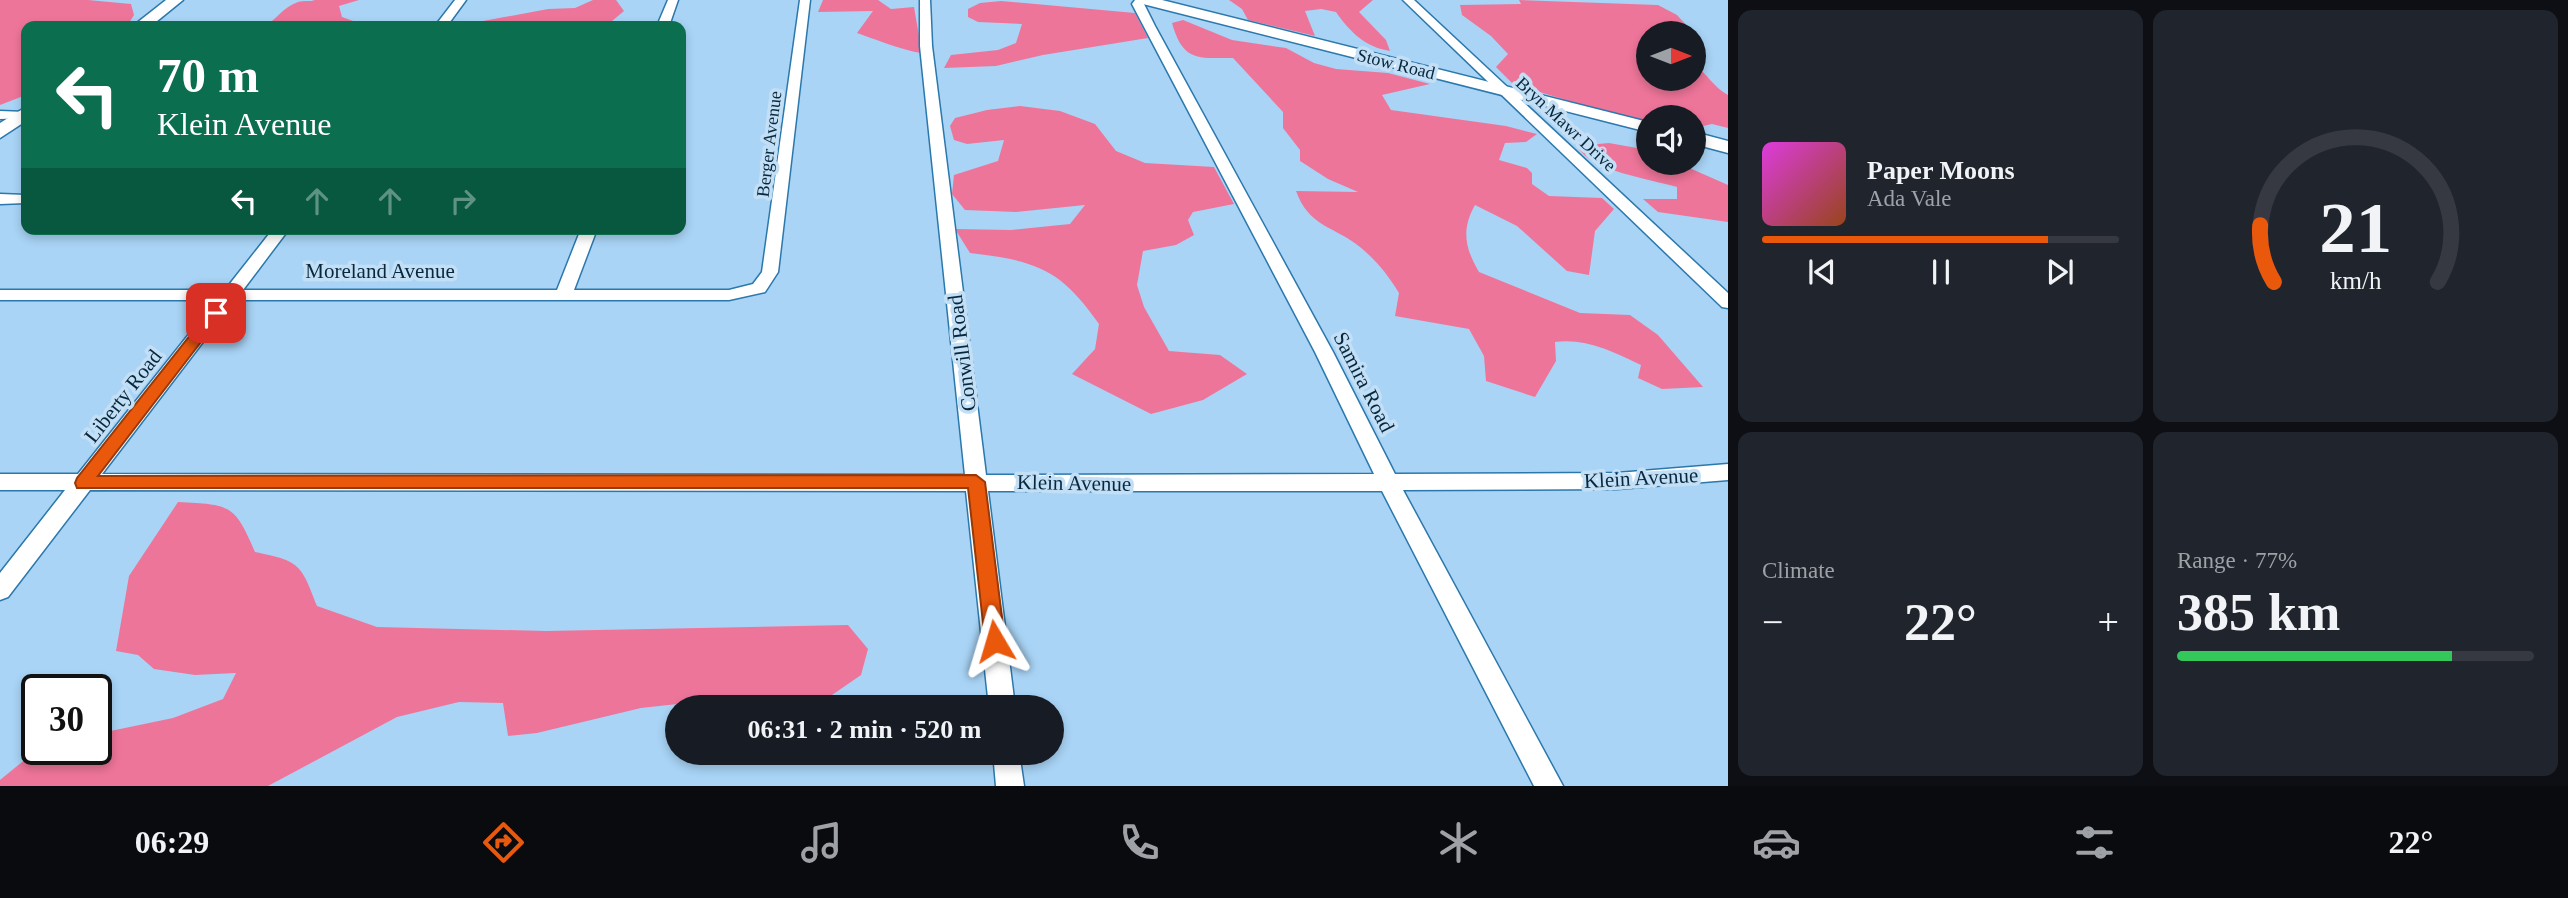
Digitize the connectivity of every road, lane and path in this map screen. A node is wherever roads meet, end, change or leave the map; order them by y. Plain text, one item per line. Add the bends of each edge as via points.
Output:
1 (176, 0) edge
2 (461, 0) edge
3 (673, 0) edge
4 (805, 0) edge
5 (925, 0) edge
6 (1143, 0) edge
7 (1408, 0) edge
8 (148, 21) edge
9 (445, 21) edge
10 (665, 21) edge
11 (1502, 90) junction
12 (21, 113) edge
13 (0, 115) edge
14 (21, 115) edge
15 (1636, 124) edge
16 (0, 132) edge
17 (1706, 141) edge
18 (1728, 147) edge
19 (0, 199) edge
20 (21, 199) edge
21 (276, 235) edge
22 (587, 235) edge
23 (759, 288) joint
24 (230, 293) junction
25 (564, 294) junction
26 (0, 295) edge
27 (1728, 303) edge
28 (1728, 472) edge
29 (0, 482) edge
30 (976, 482) junction
31 (1388, 482) junction
32 (83, 483) junction
33 (0, 590) edge
34 (1001, 695) edge
35 (1008, 765) edge
36 (1010, 786) edge
37 (1549, 786) edge

1 - 8 street
2 - 9 street
3 - 10 street
4 - 23 street, Berger Avenue via 777,239 768,279
5 - 30 street, Conwill Road via 926,46
6 - 11 street, Stow Road
6 - 31 street, Samira Road via 1138,4 1149,26 1324,352
7 - 11 street, Bryn Mawr Drive
11 - 15 street, Stow Road
11 - 27 street, Bryn Mawr Drive
12 - 13 street
14 - 16 street
17 - 18 street
19 - 20 street
21 - 24 street, Liberty Road
22 - 25 street
23 - 25 street, Moreland Avenue via 729,295
24 - 25 street, Moreland Avenue
24 - 26 street, Moreland Avenue
24 - 32 street, Liberty Road
28 - 31 street, Klein Avenue via 1617,481
29 - 32 street, Klein Avenue
30 - 31 street, Klein Avenue
30 - 32 street, Klein Avenue
30 - 34 street, Conwill Road
31 - 37 street, Samira Road
32 - 33 street, Liberty Road
35 - 36 street

